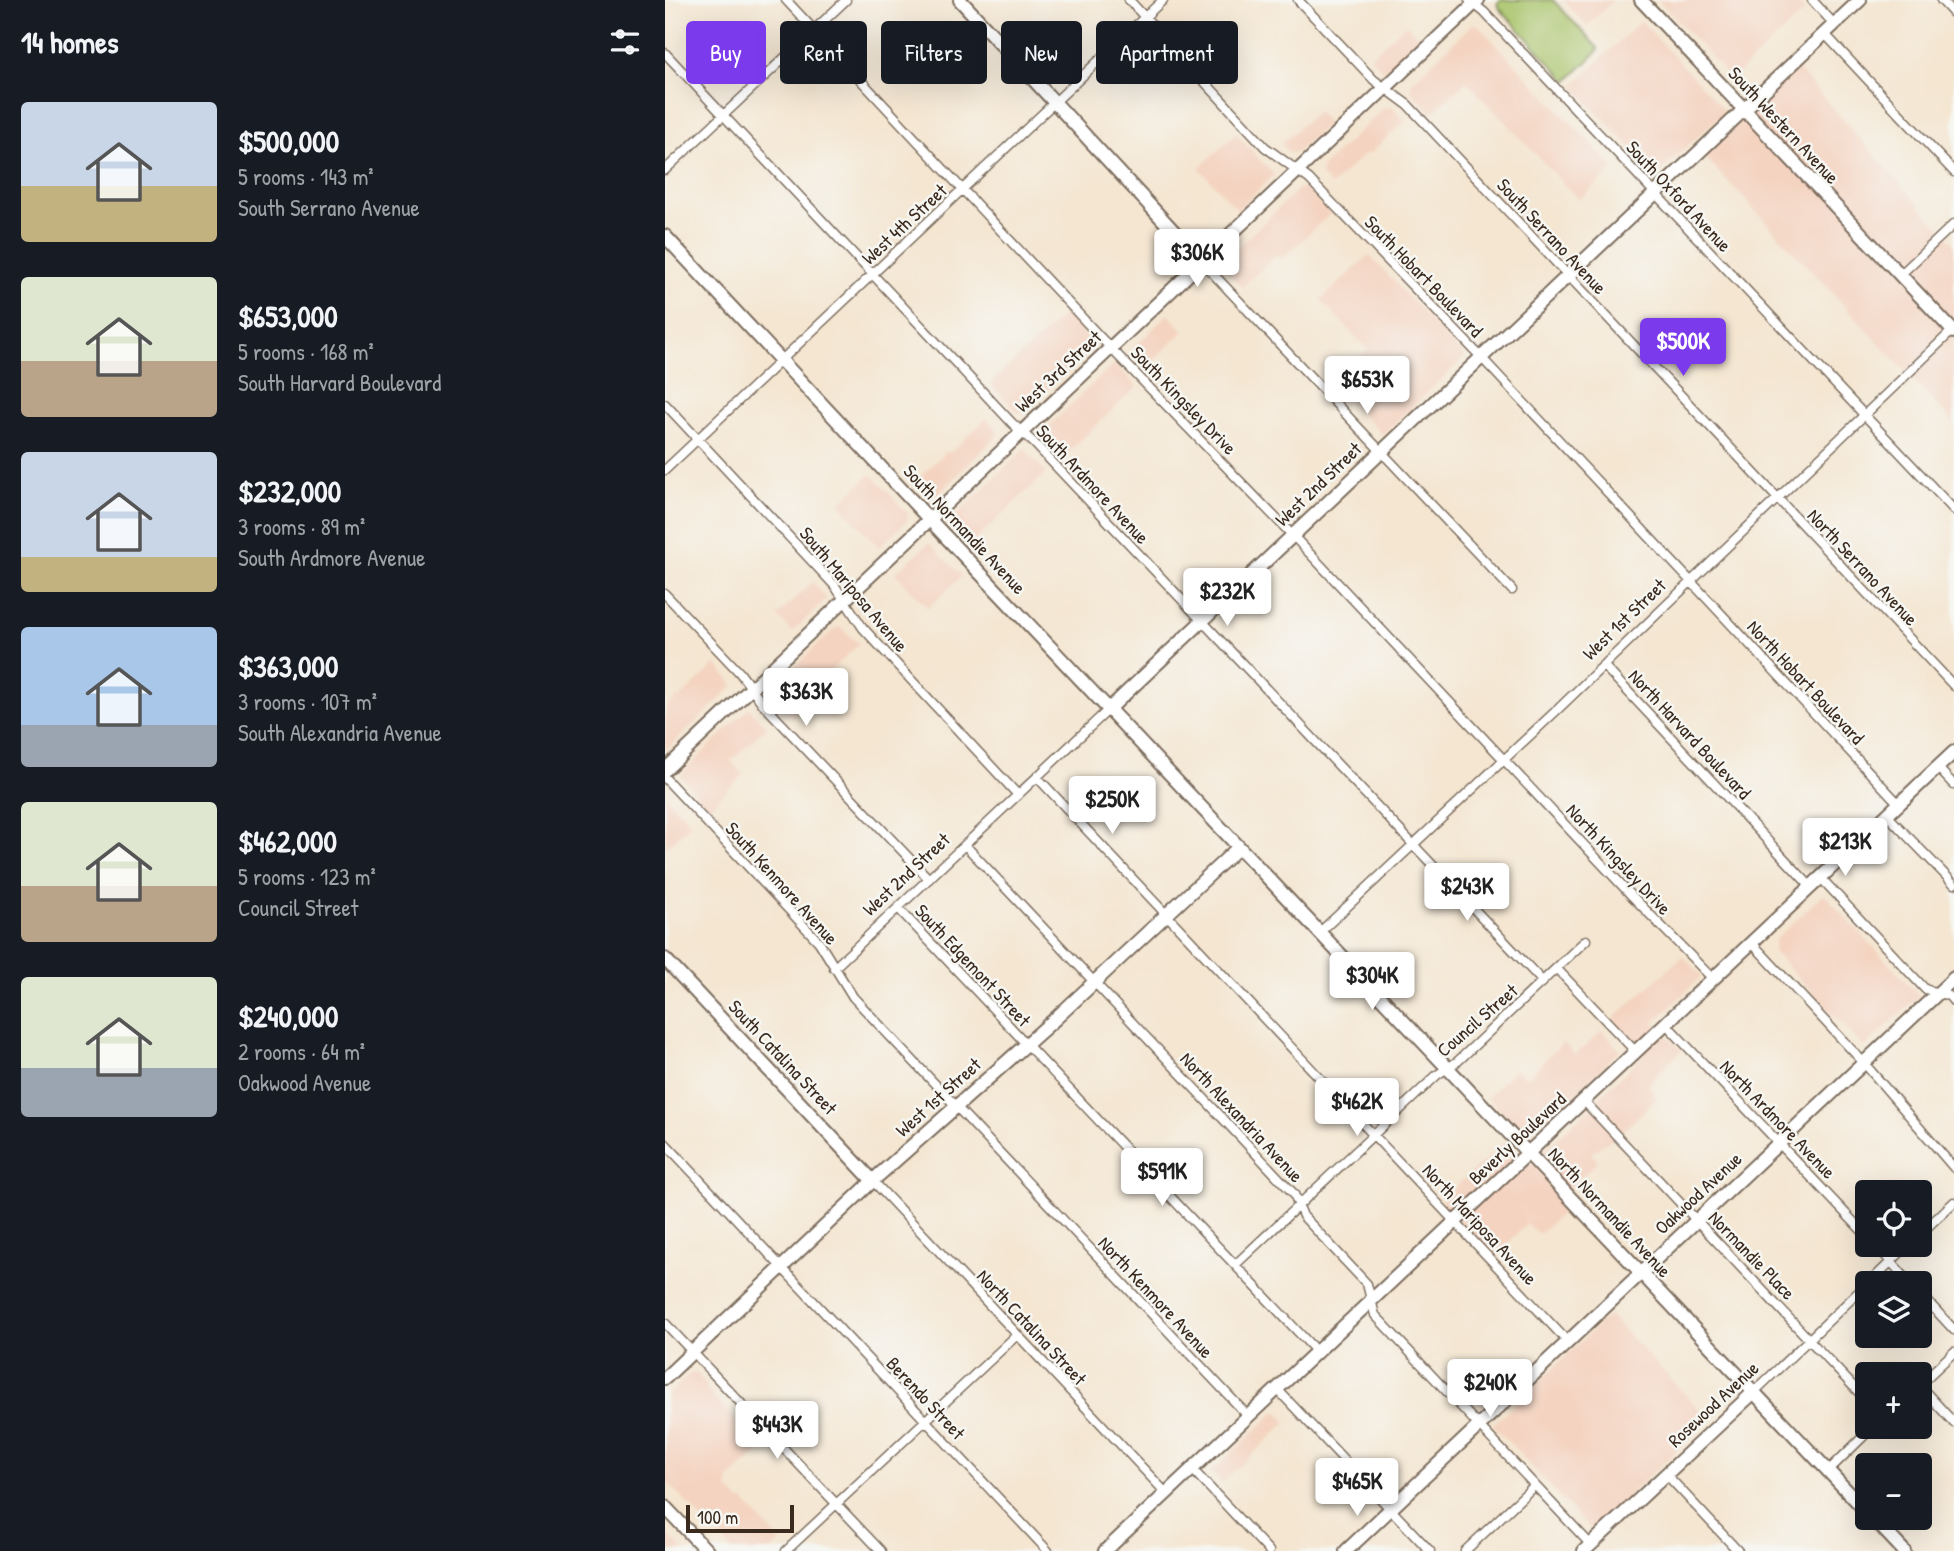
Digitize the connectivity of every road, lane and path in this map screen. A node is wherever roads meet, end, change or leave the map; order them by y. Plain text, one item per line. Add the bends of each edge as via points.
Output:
1 (786, 0) edge
2 (846, 0) edge
3 (960, 0) edge
4 (1129, 0) edge
5 (1163, 0) edge
6 (1298, 0) edge
7 (1641, 0) edge
8 (1812, 0) edge
9 (1860, 0) edge
10 (1941, 0) edge
11 (1473, 1) edge
12 (1954, 15) edge
13 (1145, 17) junction
14 (807, 21) edge
15 (824, 21) edge
16 (1834, 24) junction
17 (1824, 33) junction
18 (665, 53) edge
19 (780, 62) edge
20 (866, 84) edge
21 (1385, 88) junction
22 (1055, 103) junction
23 (1742, 110) junction
24 (724, 115) junction
25 (665, 170) edge
26 (1297, 171) junction
27 (1954, 172) edge
28 (963, 190) junction
29 (1654, 193) junction
30 (1954, 224) edge
31 (665, 236) edge
32 (1202, 262) junction
33 (873, 274) junction
34 (1900, 275) junction
35 (1568, 276) junction
36 (1953, 331) edge
37 (1112, 347) junction
38 (1481, 357) junction
39 (782, 361) junction
40 (665, 404) edge
41 (1865, 415) junction
42 (1022, 432) junction
43 (698, 439) junction
44 (1381, 452) junction
45 (665, 470) edge
46 (1777, 499) junction
47 (1954, 510) edge
48 (930, 520) junction
49 (1293, 535) junction
50 (1690, 582) junction
51 (1512, 590) dead end
52 (665, 594) edge
53 (844, 601) junction
54 (1202, 623) junction
55 (1603, 665) junction
56 (1954, 686) edge
57 (751, 688) junction
58 (1108, 710) junction
59 (1954, 752) edge
60 (1504, 759) junction
61 (1938, 768) junction
62 (665, 770) edge
63 (1037, 777) junction
64 (665, 778) edge
65 (1954, 785) edge
66 (1019, 794) junction
67 (1899, 804) junction
68 (1887, 815) junction
69 (1412, 844) junction
70 (965, 845) junction
71 (1239, 847) junction
72 (929, 879) junction
73 (1816, 882) junction
74 (1954, 884) edge
75 (898, 908) junction
76 (1166, 915) junction
77 (1320, 932) junction
78 (1586, 940) dead end
79 (1752, 943) junction
80 (665, 959) edge
81 (834, 968) junction
82 (1557, 969) junction
83 (1954, 978) edge
84 (1713, 979) junction
85 (1094, 982) junction
86 (1543, 982) junction
87 (1938, 993) junction
88 (1954, 1002) edge
89 (1666, 1024) junction
90 (1026, 1044) junction
91 (1636, 1052) junction
92 (1864, 1062) junction
93 (1447, 1068) junction
94 (1584, 1101) junction
95 (955, 1106) junction
96 (1374, 1135) junction
97 (665, 1143) edge
98 (1780, 1143) junction
99 (1528, 1154) junction
100 (1954, 1168) edge
101 (873, 1181) junction
102 (1954, 1202) edge
103 (1298, 1207) junction
104 (1696, 1220) junction
105 (1457, 1222) junction
106 (1855, 1223) edge
107 (1932, 1223) edge
108 (1887, 1257) edge
109 (1896, 1257) edge
110 (1891, 1262) junction
111 (1235, 1265) junction
112 (781, 1267) junction
113 (1882, 1271) edge
114 (1899, 1271) edge
115 (1641, 1273) junction
116 (1855, 1296) edge
117 (1372, 1301) junction
118 (1932, 1306) edge
119 (665, 1323) edge
120 (1954, 1330) edge
121 (1017, 1335) junction
122 (1810, 1339) junction
123 (1568, 1342) junction
124 (693, 1352) junction
125 (1954, 1352) edge
126 (1318, 1353) junction
127 (1932, 1373) edge
128 (665, 1378) edge
129 (1855, 1388) edge
130 (1278, 1390) junction
131 (1754, 1392) junction
132 (1932, 1398) edge
133 (1249, 1417) junction
134 (926, 1421) junction
135 (1954, 1423) edge
136 (1478, 1427) junction
137 (1861, 1439) edge
138 (1193, 1470) junction
139 (1828, 1471) junction
140 (1666, 1474) junction
141 (1535, 1485) junction
142 (1167, 1494) junction
143 (1855, 1500) edge
144 (837, 1504) junction
145 (665, 1507) edge
146 (1390, 1510) junction
147 (1884, 1530) edge
148 (1587, 1548) edge
149 (707, 1551) edge
150 (786, 1551) edge
151 (881, 1551) edge
152 (1048, 1551) edge
153 (1105, 1551) edge
154 (1269, 1551) edge
155 (1346, 1551) edge
156 (1430, 1551) edge
157 (1465, 1551) edge
158 (1738, 1551) edge
159 (1904, 1551) edge

1 - 14 street, South Kingsley Drive
2 - 15 street
3 - 22 main road
4 - 13 street, South Hobart Boulevard
5 - 13 street, West 4th Street
6 - 21 street, South Serrano Avenue
7 - 23 main road, South Western Avenue
8 - 16 street
9 - 16 main road, West 2nd Street
10 - 12 street
11 - 21 main road, West 3rd Street
11 - 29 street, South Oxford Avenue
13 - 22 street, West 4th Street
13 - 26 street, South Hobart Boulevard via 1265,147
16 - 17 main road, West 2nd Street
17 - 23 main road, West 2nd Street
17 - 27 street
18 - 24 street, South Ardmore Avenue
19 - 24 street
20 - 28 street, South Kingsley Drive
21 - 26 main road, West 3rd Street
21 - 35 street, South Serrano Avenue via 1408,105
22 - 28 street, West 4th Street
22 - 32 main road
23 - 29 main road, West 2nd Street
23 - 34 main road, South Western Avenue
24 - 25 street
24 - 33 street, South Ardmore Avenue
26 - 32 main road, West 3rd Street
26 - 38 street, South Hobart Boulevard
28 - 33 street, West 4th Street
28 - 37 street, South Kingsley Drive
29 - 35 main road, West 2nd Street
29 - 41 street, South Oxford Avenue
30 - 34 street
31 - 39 main road, South Normandie Avenue
32 - 37 main road, West 3rd Street
32 - 44 street
33 - 39 street, West 4th Street
33 - 42 street, South Ardmore Avenue
34 - 36 main road, South Western Avenue
35 - 38 main road, West 2nd Street
35 - 46 street, South Serrano Avenue
36 - 41 street, West 1st Street
37 - 42 main road, West 3rd Street
37 - 49 street, South Kingsley Drive
38 - 44 main road, West 2nd Street
38 - 50 street, South Hobart Boulevard
39 - 43 street, West 4th Street
39 - 48 main road, South Normandie Avenue
40 - 43 street, South Mariposa Avenue
41 - 46 street, West 1st Street
41 - 47 street, South Oxford Avenue
42 - 48 main road, West 3rd Street
42 - 54 street, South Ardmore Avenue
43 - 45 street, West 4th Street
43 - 53 street, South Mariposa Avenue
44 - 49 main road, West 2nd Street
44 - 51 street
46 - 50 street, West 1st Street
46 - 56 street, North Serrano Avenue
48 - 53 main road, West 3rd Street
48 - 58 main road, South Normandie Avenue
49 - 54 main road, West 2nd Street
49 - 60 street, South Kingsley Drive
50 - 55 street, West 1st Street
50 - 67 street, North Hobart Boulevard
52 - 57 street
53 - 57 main road, West 3rd Street
53 - 66 street, South Mariposa Avenue via 863,628
54 - 58 main road, West 2nd Street
54 - 69 street, South Ardmore Avenue
55 - 60 street, West 1st Street
55 - 73 street, North Harvard Boulevard
57 - 62 main road, West 3rd Street
57 - 72 street
58 - 63 street, West 2nd Street
58 - 71 main road, South Normandie Avenue
59 - 61 main road, Beverly Boulevard
60 - 69 street, West 1st Street
60 - 84 street, North Kingsley Drive
61 - 65 street
61 - 67 main road, Beverly Boulevard
63 - 66 street, West 2nd Street
63 - 76 street
64 - 81 street, South Kenmore Avenue via 818,942
66 - 70 street, West 2nd Street
67 - 68 main road, Beverly Boulevard
68 - 73 main road, Beverly Boulevard
68 - 74 street
69 - 77 street, West 1st Street
69 - 86 street
70 - 72 street, West 2nd Street
70 - 85 street, North Alexandria Avenue
71 - 76 main road, West 1st Street
71 - 77 main road, North Normandie Avenue
72 - 75 street, West 2nd Street
73 - 79 main road, Beverly Boulevard
73 - 87 street, North Harvard Boulevard via 1925,989
75 - 81 street, West 2nd Street
75 - 90 street, South Edgemont Street
76 - 85 main road, West 1st Street
76 - 96 street, North Mariposa Avenue
77 - 93 main road, North Normandie Avenue
78 - 82 street, Council Street
79 - 84 main road, Beverly Boulevard
79 - 92 street
80 - 101 main road, South Catalina Street
81 - 95 street, South Kenmore Avenue via 853,997
82 - 86 street, Council Street
82 - 91 street
83 - 87 main road, Oakwood Avenue
84 - 89 main road, Beverly Boulevard
85 - 90 main road, West 1st Street
85 - 103 street, North Alexandria Avenue via 1294,1194
86 - 93 street, Council Street
87 - 88 street, North Harvard Boulevard
87 - 92 main road, Oakwood Avenue
89 - 91 main road, Beverly Boulevard
89 - 98 street, North Ardmore Avenue
90 - 95 main road, West 1st Street
90 - 111 street, South Edgemont Street
91 - 94 main road, Beverly Boulevard
92 - 98 main road, Oakwood Avenue
92 - 100 street
93 - 96 street, Council Street
93 - 99 main road, North Normandie Avenue
94 - 99 main road, Beverly Boulevard
94 - 104 street, Normandie Place
95 - 101 main road, West 1st Street
95 - 133 street, North Kenmore Avenue
96 - 103 street, Council Street
96 - 105 street, North Mariposa Avenue
97 - 112 street, Berendo Street
98 - 104 main road, Oakwood Avenue
98 - 106 street, North Ardmore Avenue
99 - 105 main road, Beverly Boulevard
99 - 115 main road, North Normandie Avenue
101 - 112 main road, West 1st Street
101 - 121 street, North Catalina Street
102 - 107 street
103 - 111 street, Council Street
103 - 117 street, North Alexandria Avenue via 1367,1284
104 - 115 main road, Oakwood Avenue
104 - 122 street, Normandie Place
105 - 117 main road, Beverly Boulevard
105 - 123 street, North Mariposa Avenue
108 - 110 street
109 - 110 street, Rosewood Avenue
110 - 113 street, Rosewood Avenue
110 - 114 street
111 - 126 street, South Edgemont Street
112 - 124 main road, West 1st Street
112 - 134 street, Berendo Street
115 - 123 main road, Oakwood Avenue
115 - 131 main road, North Normandie Avenue
116 - 122 street, Rosewood Avenue
117 - 126 main road, Beverly Boulevard
117 - 136 street, North Alexandria Avenue via 1375,1315
118 - 120 street
119 - 124 street
121 - 134 street
121 - 142 street, North Catalina Street
122 - 129 street, Normandie Place
122 - 131 street, Rosewood Avenue
123 - 136 main road, Oakwood Avenue
124 - 128 main road, West 1st Street
124 - 144 street
125 - 127 street
126 - 130 main road, Beverly Boulevard
130 - 133 main road, Beverly Boulevard
130 - 146 street
131 - 139 main road, North Normandie Avenue
131 - 140 main road, Rosewood Avenue
132 - 135 street
133 - 138 main road, Beverly Boulevard
134 - 144 street
134 - 152 street, Berendo Street
136 - 141 street, North Alexandria Avenue
136 - 146 main road, Oakwood Avenue
137 - 139 street
138 - 142 main road, Beverly Boulevard
138 - 154 street
139 - 143 main road, North Normandie Avenue
140 - 148 main road, Rosewood Avenue
140 - 158 street
141 - 148 street, North Alexandria Avenue
141 - 157 street
142 - 153 main road, Beverly Boulevard
144 - 150 street
144 - 151 street
145 - 149 main road
146 - 155 main road, Oakwood Avenue
146 - 156 street
147 - 159 main road

